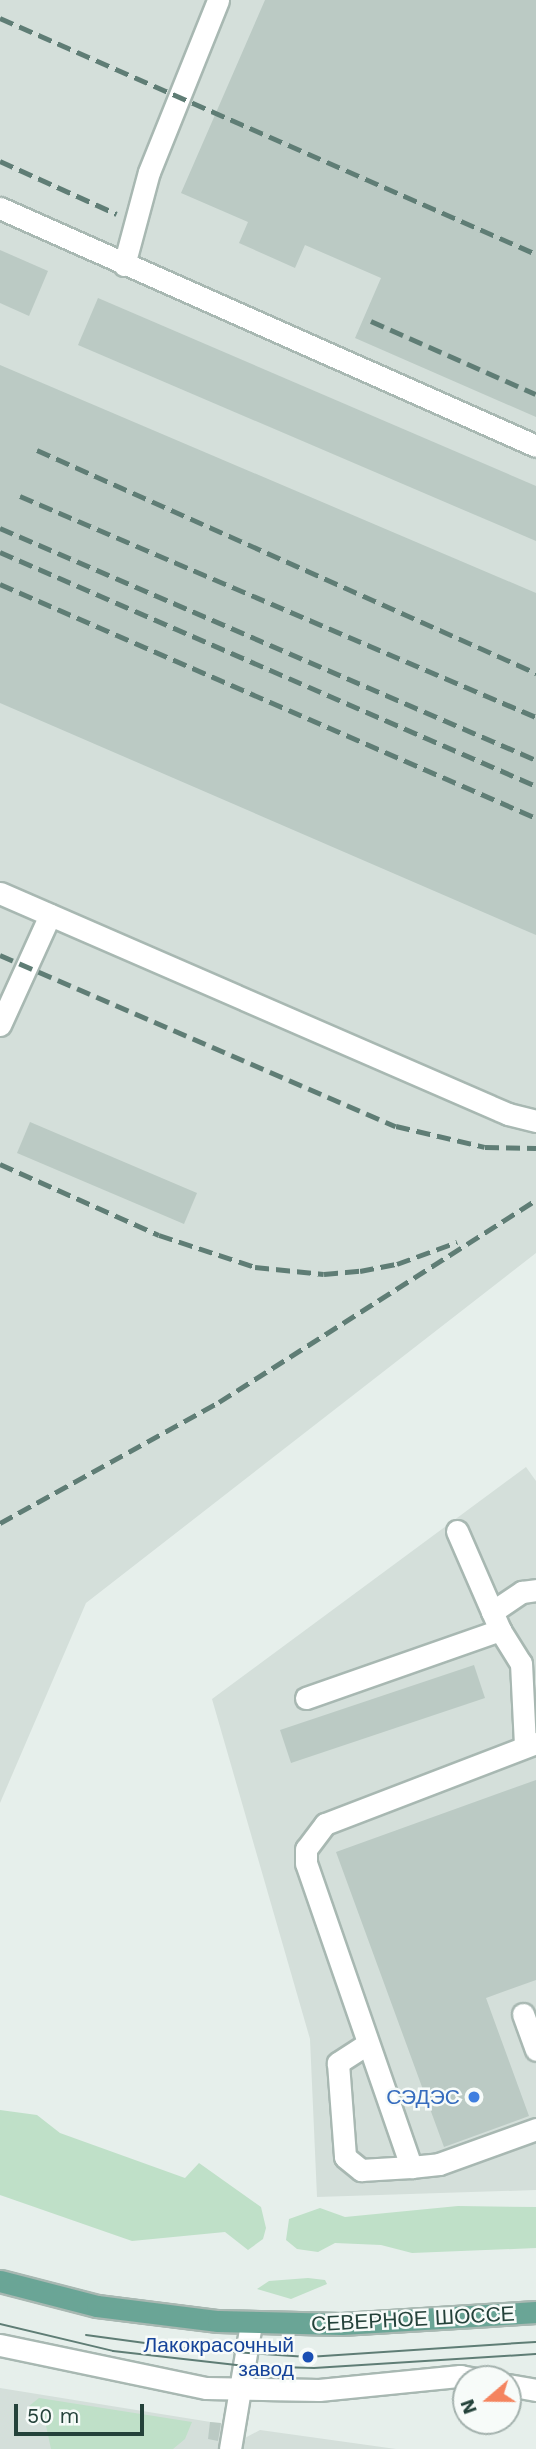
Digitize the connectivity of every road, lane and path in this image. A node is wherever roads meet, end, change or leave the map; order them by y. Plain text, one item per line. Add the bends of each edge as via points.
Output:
1 (218, 0) edge
2 (0, 208) edge
3 (124, 265) junction
4 (536, 446) edge
5 (0, 893) edge
6 (50, 915) junction
7 (0, 1024) edge
8 (536, 1121) edge
9 (457, 1531) dead end
10 (536, 1590) edge
11 (496, 1621) junction
12 (529, 1658) edge
13 (306, 1698) dead end
14 (531, 1744) edge
15 (523, 2014) dead end
16 (367, 2045) junction
17 (536, 2050) edge
18 (536, 2129) edge
19 (411, 2167) junction
20 (0, 2281) edge
21 (536, 2312) edge
22 (251, 2323) junction
23 (0, 2346) edge
24 (452, 2377) edge
25 (242, 2390) junction
26 (230, 2449) edge

1 - 3 lane via 149,172
2 - 3 lane
3 - 4 lane
5 - 6 lane
6 - 7 lane
6 - 8 lane via 508,1114
9 - 11 lane
10 - 11 lane via 522,1592
11 - 12 lane
11 - 13 lane
12 - 14 lane
14 - 16 lane via 325,1824 311,1838 306,1849 310,1881
15 - 17 lane
16 - 19 lane
16 - 19 lane via 338,2063 345,2157 361,2170
18 - 19 lane via 439,2164
20 - 22 main road, СЕВЕРНОЕ ШОССЕ via 97,2306
21 - 22 main road, СЕВЕРНОЕ ШОССЕ via 341,2324
22 - 25 lane
23 - 25 lane via 173,2384
24 - 25 lane via 319,2390
25 - 26 lane

